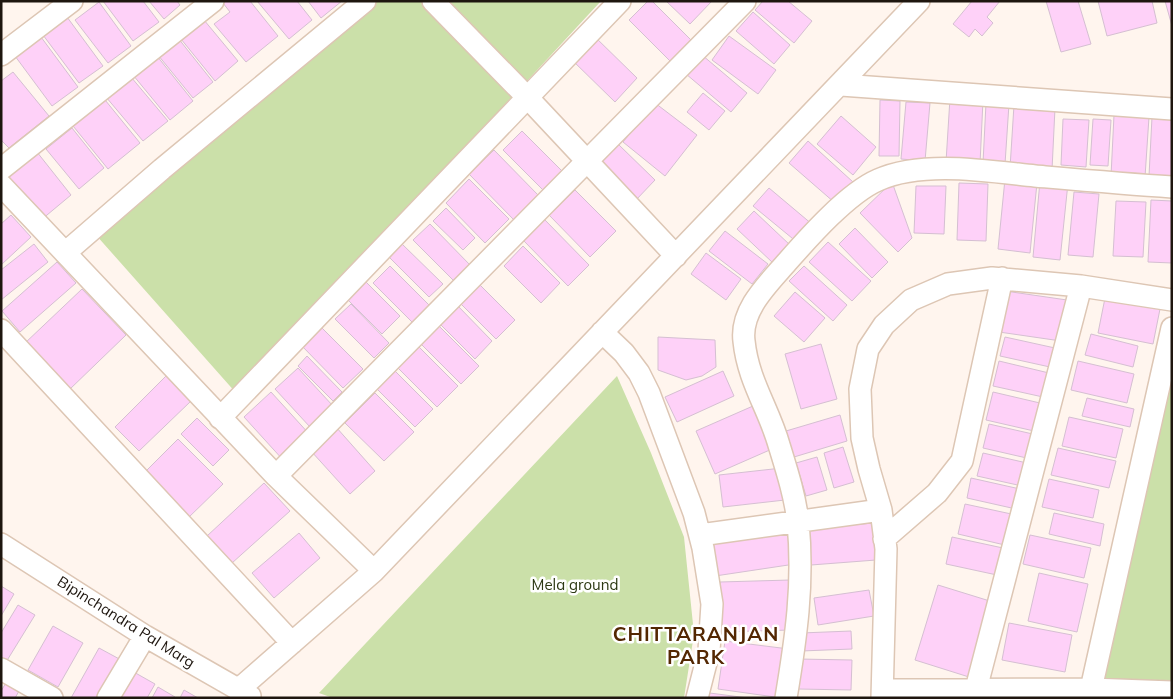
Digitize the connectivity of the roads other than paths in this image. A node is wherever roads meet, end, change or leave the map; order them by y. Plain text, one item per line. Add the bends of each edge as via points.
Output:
1 (213, 1) edge
2 (365, 1) edge
3 (433, 1) edge
4 (620, 1) edge
5 (745, 1) edge
6 (919, 1) edge
7 (62, 4) edge
8 (1, 55) edge
9 (840, 85) junction
10 (527, 97) junction
11 (1172, 109) edge
12 (587, 162) junction
13 (1, 169) edge
14 (1, 185) edge
15 (1172, 188) edge
16 (65, 253) junction
17 (676, 256) junction
18 (1002, 278) junction
19 (1081, 286) junction
20 (1172, 300) edge
21 (1172, 328) edge
22 (1, 330) edge
23 (602, 332) junction
24 (220, 418) junction
25 (276, 476) junction
26 (880, 510) junction
27 (798, 522) junction
28 (700, 534) junction
29 (884, 539) junction
30 (5, 553) edge
31 (374, 571) junction
32 (145, 636) junction
33 (292, 643) junction
34 (1, 669) edge
35 (976, 689) junction
36 (1091, 689) junction
37 (1172, 692) edge
38 (245, 694) edge
39 (882, 694) edge
40 (52, 698) edge
41 (108, 698) edge
42 (697, 698) edge
43 (786, 698) edge

1 - 13 street
2 - 16 street via 162,168
3 - 10 street
4 - 10 street
5 - 12 street
6 - 9 street
7 - 8 street
9 - 11 street
9 - 17 street
10 - 12 street
10 - 24 street
12 - 17 street
12 - 25 street
14 - 16 street
15 - 27 street via 961,169 908,170 877,180 847,200 759,294 748,315 743,338 748,368 777,438 792,488
16 - 24 street
17 - 23 street
18 - 19 street
18 - 26 street via 948,284 911,300 884,325 868,349 860,388 862,438
18 - 29 street via 962,461 937,492
19 - 20 street
19 - 35 street
21 - 36 street
22 - 33 street
23 - 28 street via 624,353 649,393
23 - 31 street
24 - 25 street
25 - 31 street
26 - 27 street
26 - 29 street
27 - 28 street
27 - 43 street via 801,582
28 - 42 street via 712,604 709,652
29 - 39 street
30 - 32 street, Bipinchandra Pal Marg
31 - 33 street
32 - 38 street, Bipinchandra Pal Marg
32 - 41 street
33 - 38 street
34 - 40 street
35 - 36 street
35 - 39 street
36 - 37 street

